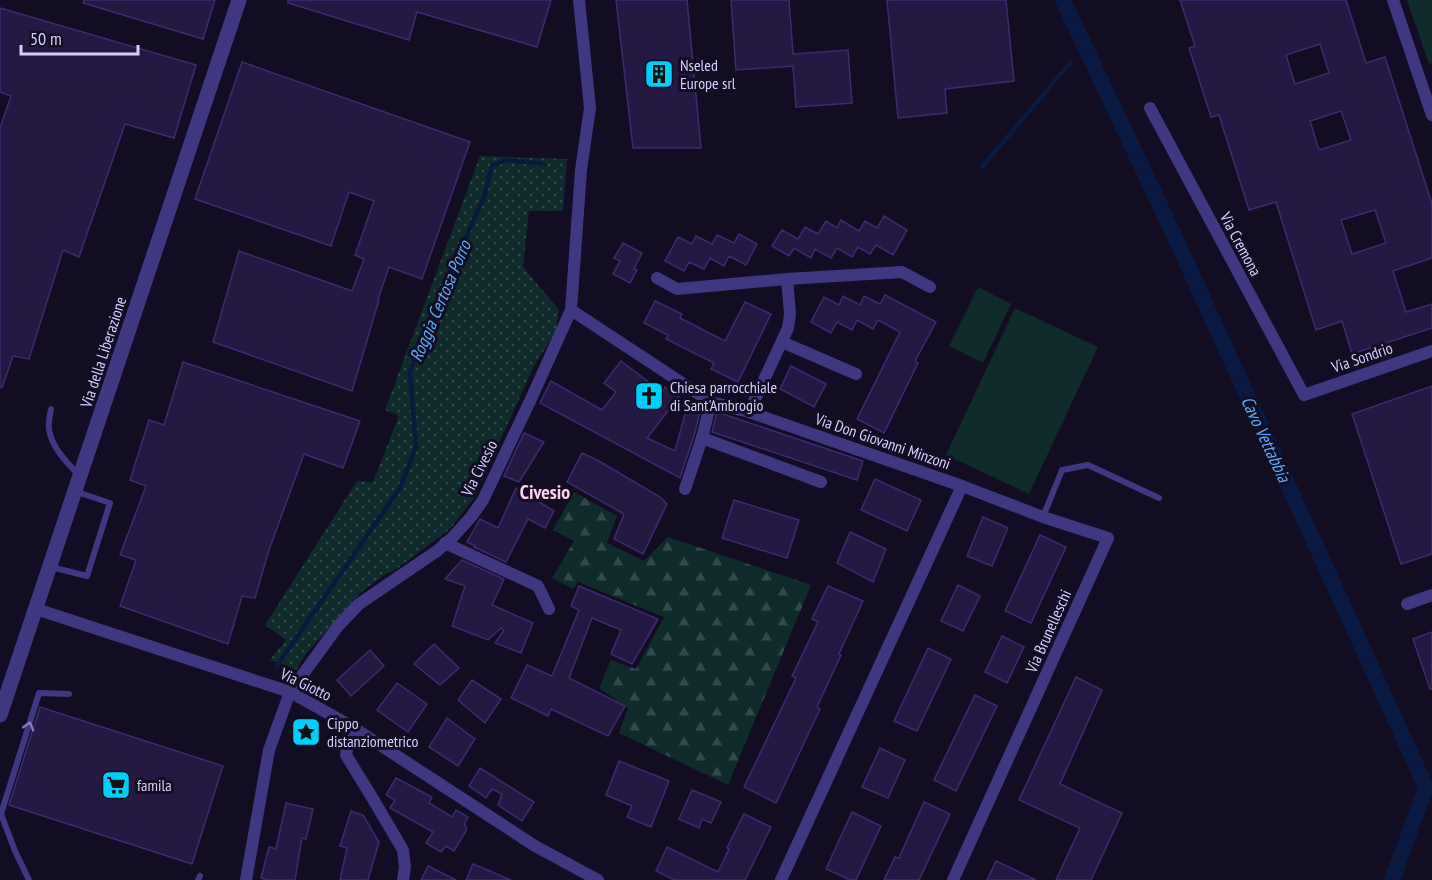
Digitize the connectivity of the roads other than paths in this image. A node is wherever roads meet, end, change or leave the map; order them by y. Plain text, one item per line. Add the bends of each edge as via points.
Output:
1 (239, 0) edge
2 (579, 0) edge
3 (1393, 0) edge
4 (1426, 80) edge
5 (1149, 108) dead end
6 (1432, 115) edge
7 (657, 278) dead end
8 (787, 279) junction
9 (930, 287) dead end
10 (571, 310) junction
11 (782, 342) junction
12 (1432, 351) edge
13 (856, 374) dead end
14 (1304, 395) joint
15 (711, 402) junction
16 (51, 409) dead end
17 (749, 412) junction
18 (702, 438) junction
19 (81, 476) junction
20 (821, 482) dead end
21 (962, 486) junction
22 (685, 489) dead end
23 (76, 491) junction
24 (1159, 498) dead end
25 (1043, 517) junction
26 (446, 543) junction
27 (51, 566) junction
28 (1432, 595) edge
29 (1407, 604) dead end
30 (36, 609) junction
31 (549, 609) dead end
32 (290, 692) junction
33 (69, 694) dead end
34 (0, 715) edge
35 (351, 726) junction
36 (29, 880) edge
37 (246, 880) edge
38 (403, 880) edge
39 (598, 880) edge
40 (781, 880) edge
41 (953, 880) edge

1 - 19 street, Via della Liberazione
2 - 10 street, Via Civesio via 590,108 581,170
3 - 4 street
4 - 6 street
5 - 14 street, Via Cremona
7 - 8 street via 678,289
8 - 9 street via 902,272
8 - 11 street via 790,314
10 - 15 street, Via Don Giovanni Minzoni
10 - 26 street, Via Civesio via 483,500
11 - 13 street
11 - 17 street
12 - 14 street, Via Sondrio
15 - 17 street, Via Don Giovanni Minzoni
15 - 18 street
16 - 19 lane via 48,428 56,447
17 - 21 street, Via Don Giovanni Minzoni
18 - 20 street
18 - 22 street
19 - 23 street, Via della Liberazione
21 - 25 street, Via Brunelleschi
21 - 40 street, Via Don Giovanni Minzoni
23 - 27 street, Via della Liberazione
23 - 27 lane via 110,503 91,565 87,576
24 - 25 lane via 1088,465 1062,470
25 - 41 street, Via Brunelleschi via 1108,538
26 - 31 street via 538,586
26 - 32 street, Via Civesio via 359,604
27 - 30 street, Via della Liberazione
28 - 29 street
30 - 32 street, Via Giotto
30 - 34 street, Via della Liberazione
32 - 35 street, Via Giotto
32 - 37 street, Via Civesio via 269,750
36 -> 33 lane via 2,814 39,693
35 - 38 street via 346,755 403,850
35 - 39 street, Via Giotto via 535,846

